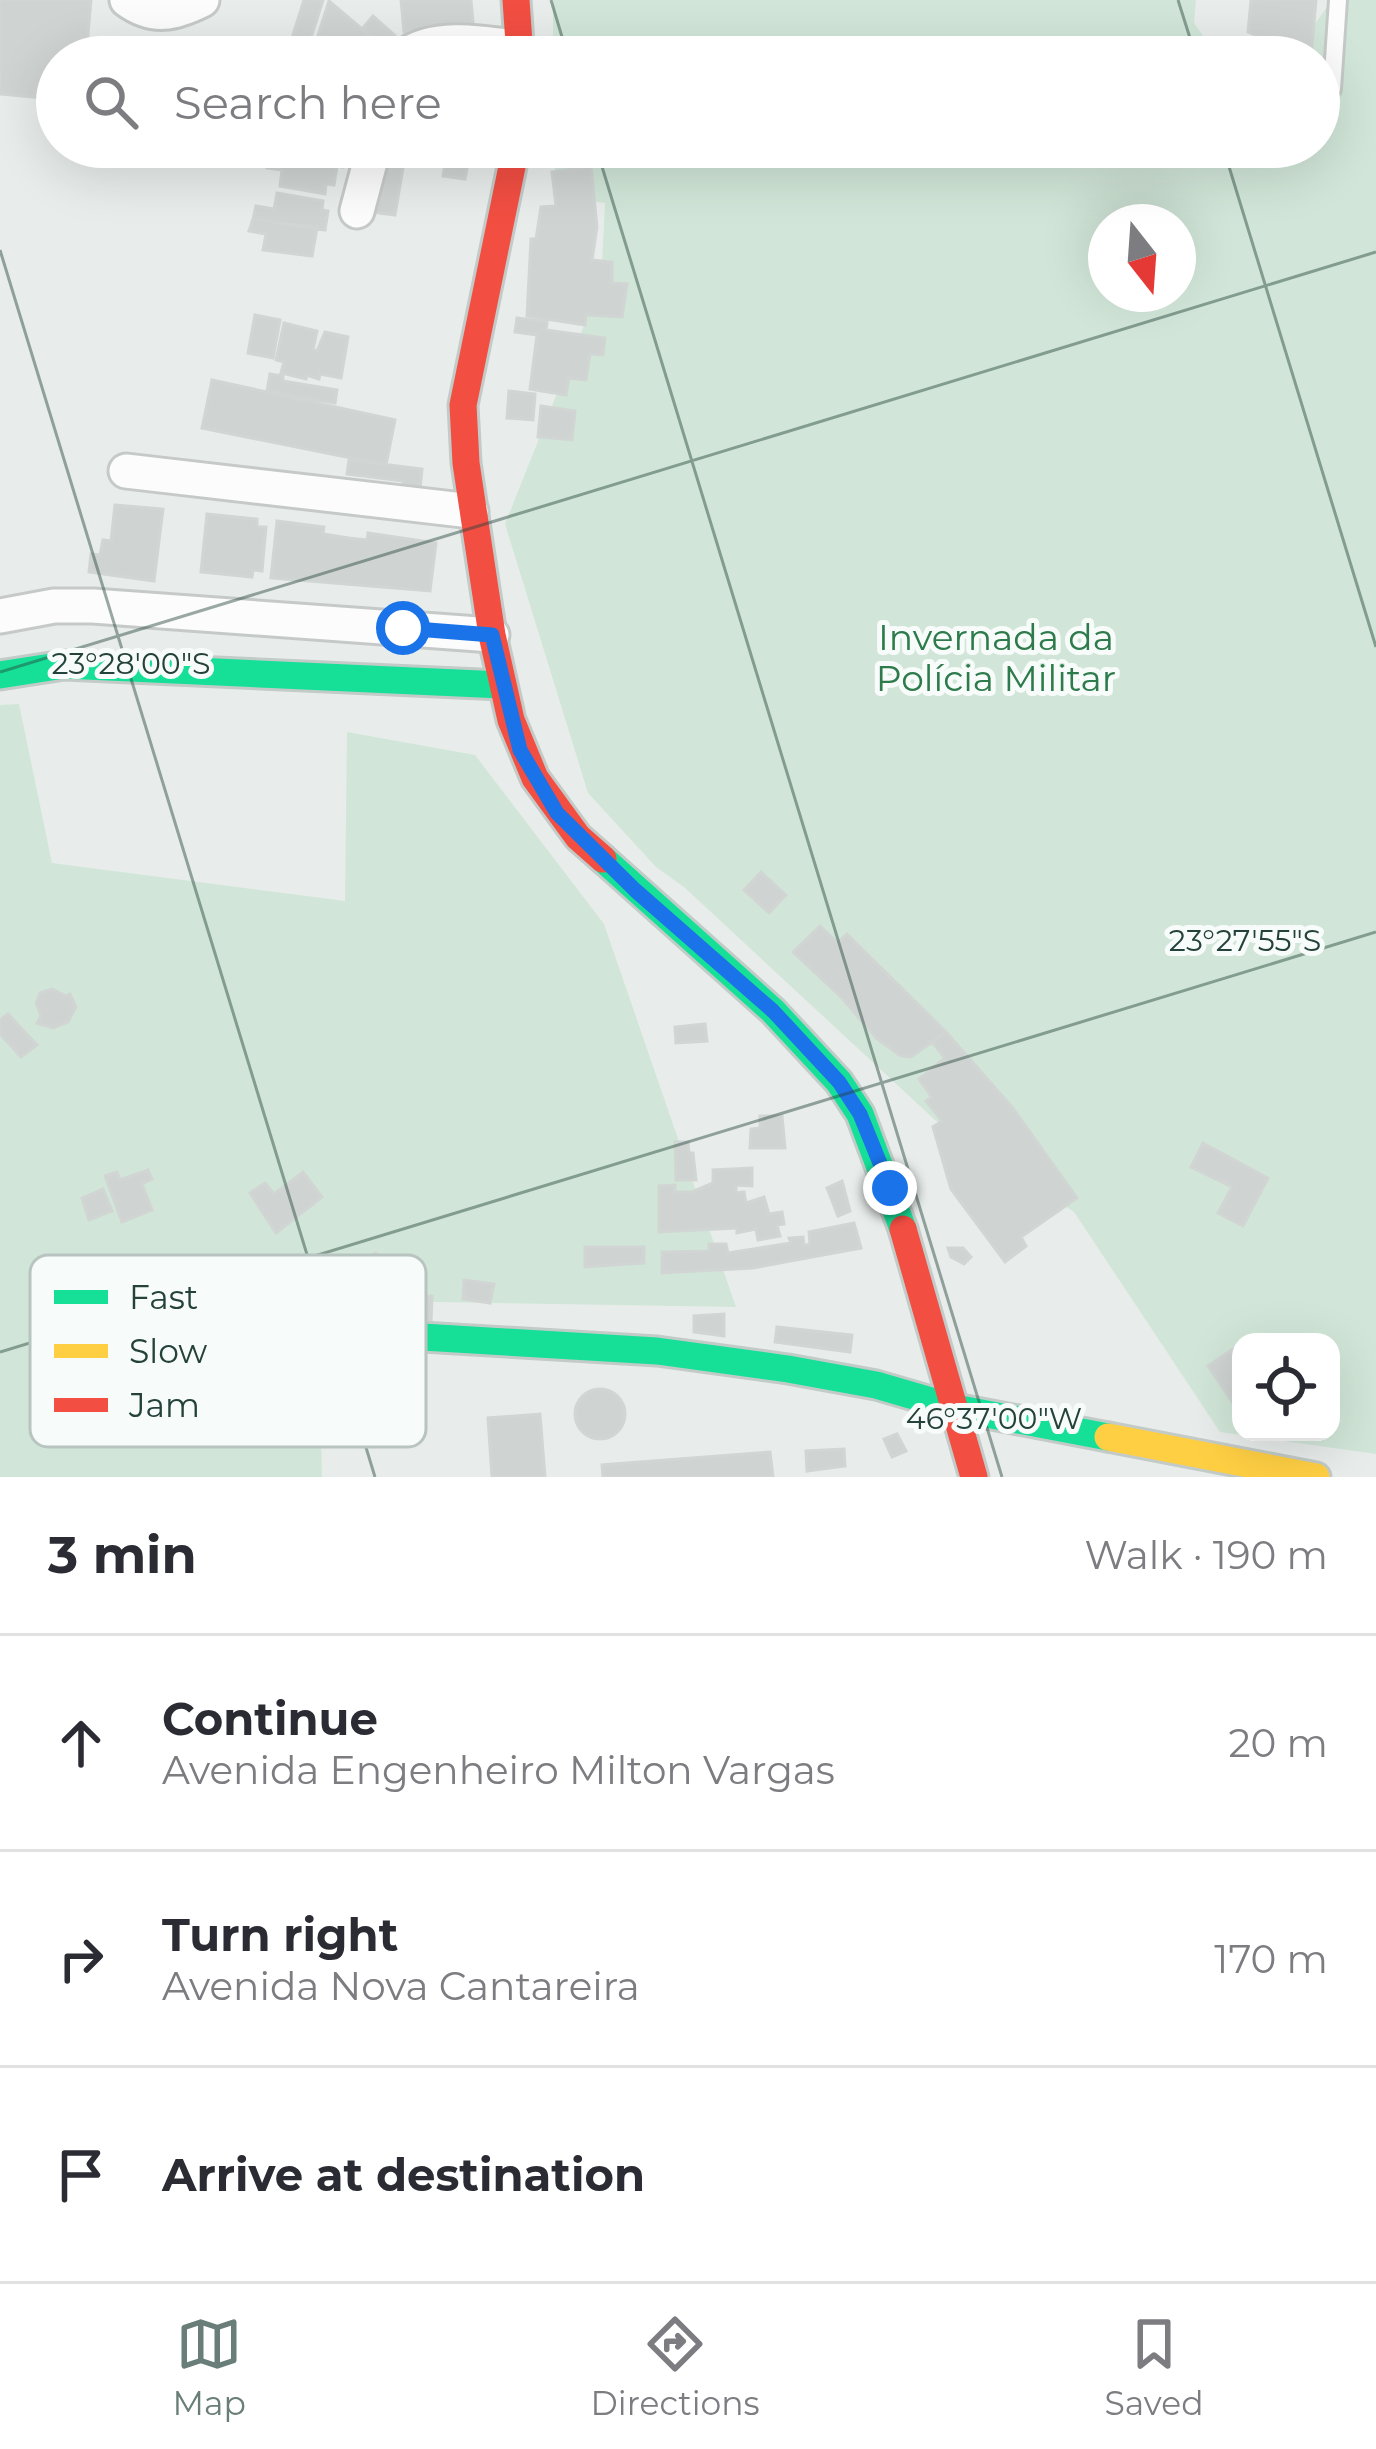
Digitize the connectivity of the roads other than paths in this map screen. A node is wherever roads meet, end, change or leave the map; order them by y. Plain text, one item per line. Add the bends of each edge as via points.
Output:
1 (127, 0) edge
2 (202, 0) edge
3 (516, 0) edge
4 (1338, 0) edge
5 (519, 36) edge
6 (1336, 36) edge
7 (369, 168) edge
8 (514, 168) edge
9 (357, 212) dead end
10 (126, 471) dead end
11 (471, 511) junction
12 (0, 616) edge
13 (492, 635) junction
14 (0, 675) edge
15 (502, 685) junction
16 (426, 1337) edge
17 (955, 1408) junction
18 (974, 1477) edge
19 (1316, 1477) edge

1 - 2 street via 153,15
3 - 5 main road
4 - 6 lane
7 - 9 street
8 - 11 main road via 463,405
10 - 11 street
11 - 13 main road
12 - 13 street via 93,606
13 - 15 main road
14 - 15 main road via 81,666
15 - 17 main road via 520,750 557,813 773,1011 860,1114 920,1279
16 - 17 main road via 657,1351 876,1385
17 - 18 main road
17 - 19 main road

